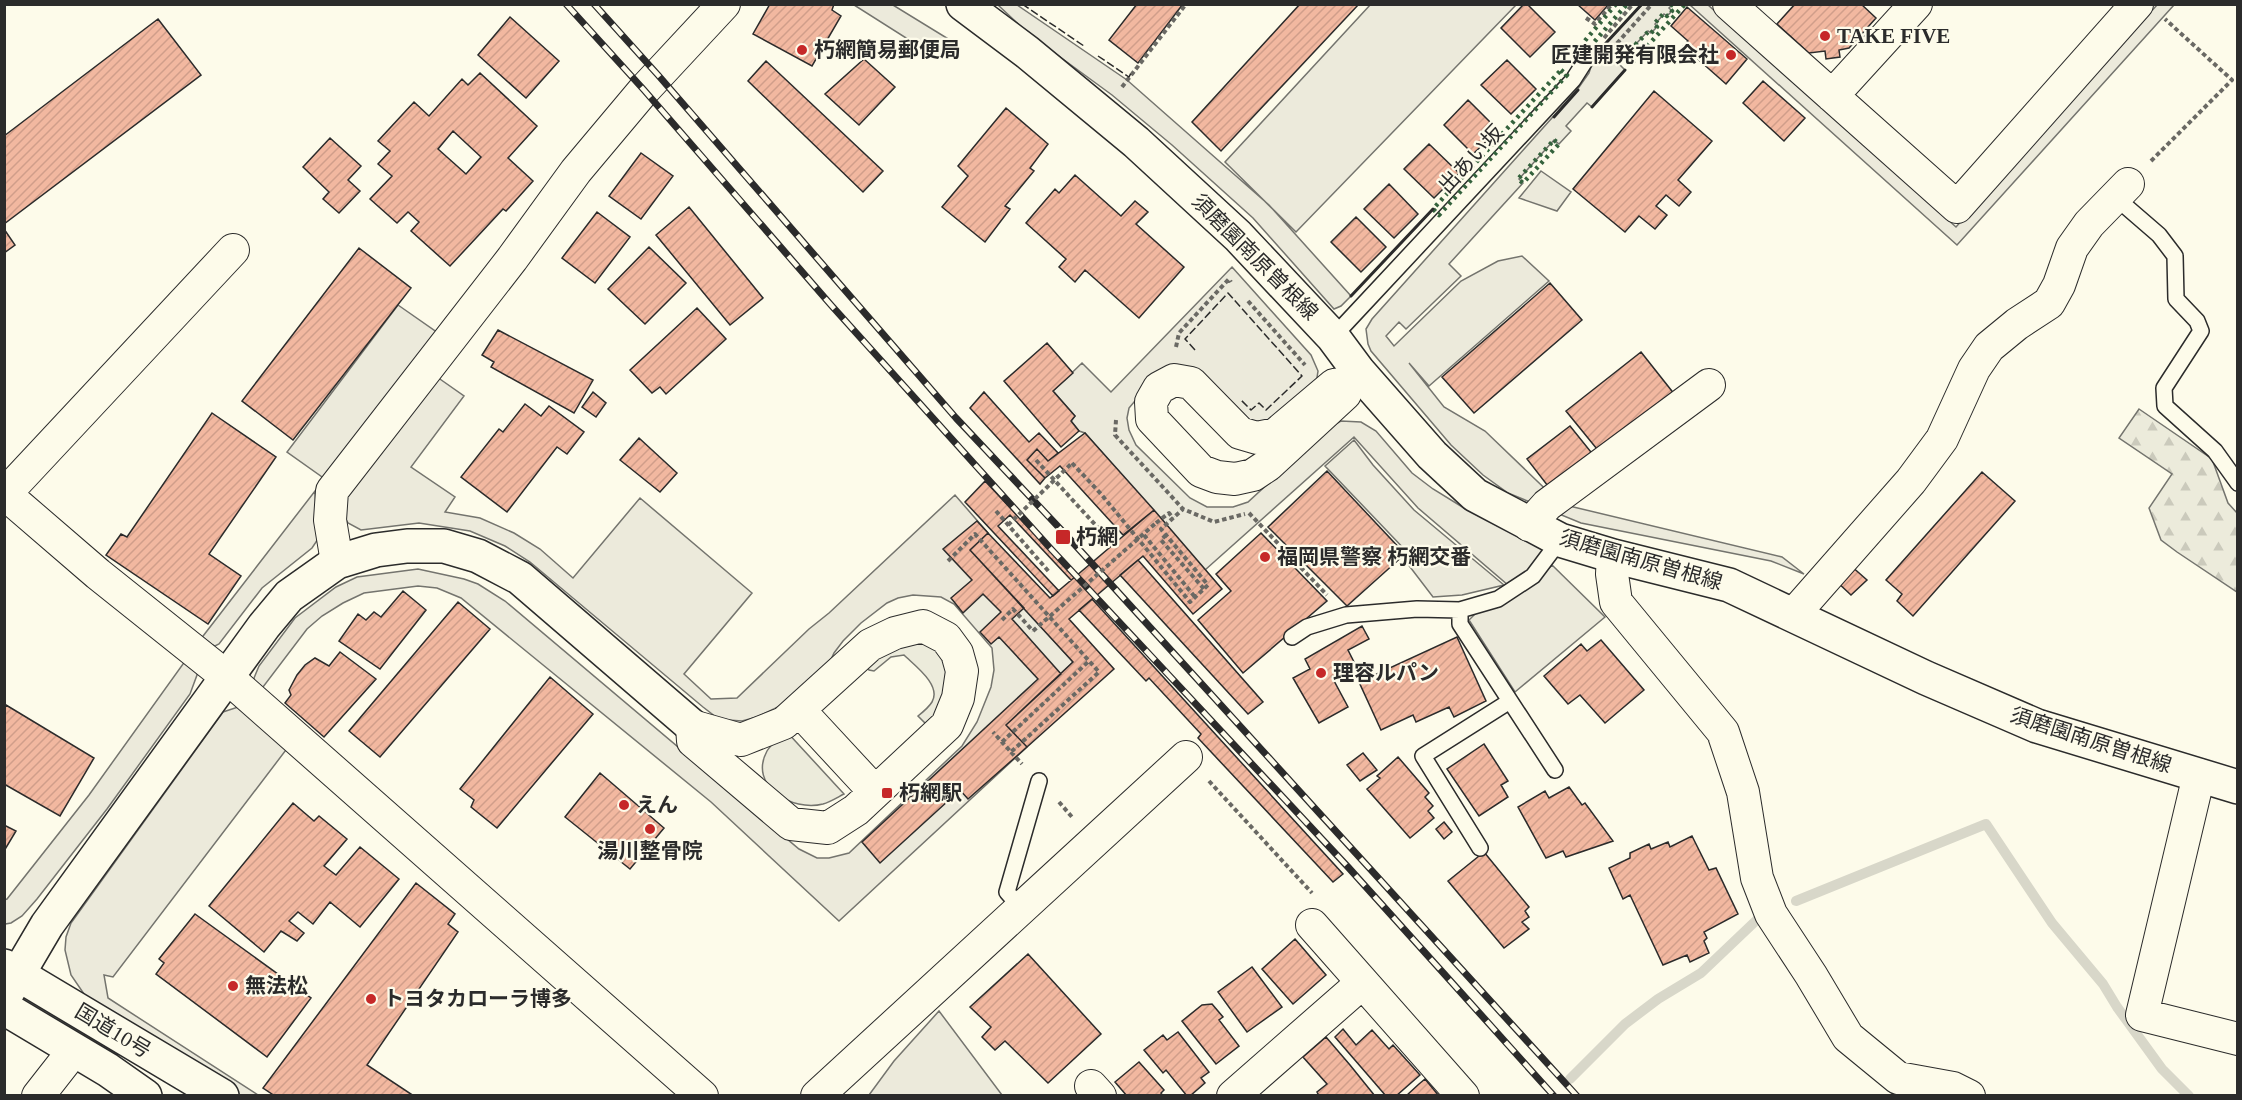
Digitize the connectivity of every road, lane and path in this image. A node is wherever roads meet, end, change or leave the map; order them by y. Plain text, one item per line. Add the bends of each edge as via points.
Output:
1 (724, 4) edge
2 (963, 4) edge
3 (1186, 4) edge
4 (1612, 4) edge
5 (1633, 4) edge
6 (1652, 4) edge
7 (1729, 4) edge
8 (1916, 4) edge
9 (2150, 11) edge
10 (1586, 18) dead end
11 (1597, 56) junction
12 (1122, 87) dead end
13 (1832, 96) junction
14 (2122, 191) junction
15 (234, 250) dead end
16 (1236, 287) dead end
17 (1243, 295) dead end
18 (1333, 336) junction
19 (1174, 353) dead end
20 (1307, 368) dead end
21 (1351, 378) junction
22 (1709, 385) dead end
23 (1036, 460) dead end
24 (1055, 479) junction
25 (2238, 483) edge
26 (5, 493) edge
27 (1183, 509) dead end
28 (996, 511) dead end
29 (1249, 513) dead end
30 (1173, 518) junction
31 (1008, 525) junction
32 (1529, 525) junction
33 (1100, 530) dead end
34 (1144, 535) junction
35 (1138, 539) junction
36 (1560, 540) junction
37 (1612, 556) junction
38 (948, 561) dead end
39 (337, 562) junction
40 (1050, 573) dead end
41 (1195, 597) junction
42 (1460, 610) junction
43 (1794, 614) junction
44 (1346, 615) junction
45 (1050, 617) junction
46 (1002, 620) dead end
47 (1292, 637) dead end
48 (1089, 661) junction
49 (227, 677) junction
50 (1510, 701) junction
51 (799, 710) junction
52 (692, 726) junction
53 (993, 732) dead end
54 (1002, 742) junction
55 (1186, 757) joint
56 (1555, 770) dead end
57 (2199, 775) junction
58 (1039, 781) dead end
59 (2238, 787) edge
60 (875, 792) junction
61 (1480, 848) dead end
62 (1021, 908) junction
63 (1312, 925) joint
64 (9, 980) edge
65 (1362, 983) junction
66 (4, 1008) edge
67 (2238, 1039) edge
68 (74, 1050) junction
69 (38, 1095) edge
70 (146, 1095) edge
71 (222, 1095) edge
72 (702, 1095) edge
73 (817, 1095) edge
74 (1233, 1095) edge
75 (1463, 1095) edge
76 (1969, 1095) edge

1 - 39 street via 576,171 332,491 330,520
2 - 18 main road, 須磨園南原曽根線 via 1136,142 1238,236
3 - 12 path
4 - 10 path via 1595,24
5 - 11 path
6 - 11 path
7 - 13 street
8 - 13 street
9 - 13 street via 1957,207
9 - 14 path via 2232,80
11 - 18 lane, 出あい坂
14 - 25 lane via 2175,256 2176,299 2197,321 2201,331 2164,388 2165,406 2215,451
14 - 43 street via 2089,224 2072,248 2049,303 1989,347 1974,369 1942,439 1911,481
15 - 26 street
16 - 19 path via 1229,279 1207,302 1179,333
17 - 20 path
18 - 21 main road, 須磨園南原曽根線
21 - 21 street via 1345,394 1268,465 1253,475 1235,479 1201,471 1152,419 1150,402 1159,388 1174,380 1191,383 1240,433 1257,438 1276,434 1334,385
21 - 32 main road, 須磨園南原曽根線 via 1475,495
22 - 32 street via 1547,505
23 - 24 path
24 - 31 path, bridge
24 - 33 path
24 - 35 path, bridge via 1072,463
26 - 49 street via 98,574
27 - 30 path
28 - 31 path
29 - 44 path
30 - 34 path, bridge via 1168,513
30 - 41 path via 1161,529 1208,585
31 - 40 path
32 - 36 main road, 須磨園南原曽根線
34 - 35 path, bridge
34 - 41 path
35 - 41 path via 1190,602
35 - 45 path, bridge
36 - 37 main road, 須磨園南原曽根線
36 - 42 lane via 1533,576 1498,599
37 - 43 main road, 須磨園南原曽根線 via 1729,585
37 - 76 street via 1616,602 1723,732 1743,792 1757,878 1771,914 1848,1037 1898,1078 1953,1088
38 - 45 path via 975,534
39 - 49 main road via 289,596
39 - 52 main road via 376,550 407,546 444,546 478,556 520,578
42 - 44 lane
42 - 50 lane via 1460,624
43 - 57 main road, 須磨園南原曽根線 via 2037,726
44 - 47 lane via 1308,627
45 - 46 path, bridge via 1033,631 1013,609
45 - 48 path
48 - 54 path
48 - 54 path via 1099,672 1011,752
49 - 64 main road
49 - 72 street
50 - 56 lane
50 - 61 lane via 1423,756
51 - 52 street via 784,723 741,740
51 - 60 street
51 - 60 street via 870,645 923,626 946,638 957,653 962,671 958,698 947,725
52 - 60 street via 693,741 791,824 828,828
53 - 54 path
55 - 62 street
55 - 63 path via 1330,912
57 - 59 main road, 須磨園南原曽根線
57 - 67 street via 2142,1015
58 - 62 lane via 1007,892
62 - 73 street
63 - 65 street
64 - 71 main road, 国道10号
65 - 74 street
65 - 75 street
66 - 68 main road, 国道10号
68 - 69 street
68 - 70 main road, 国道10号

